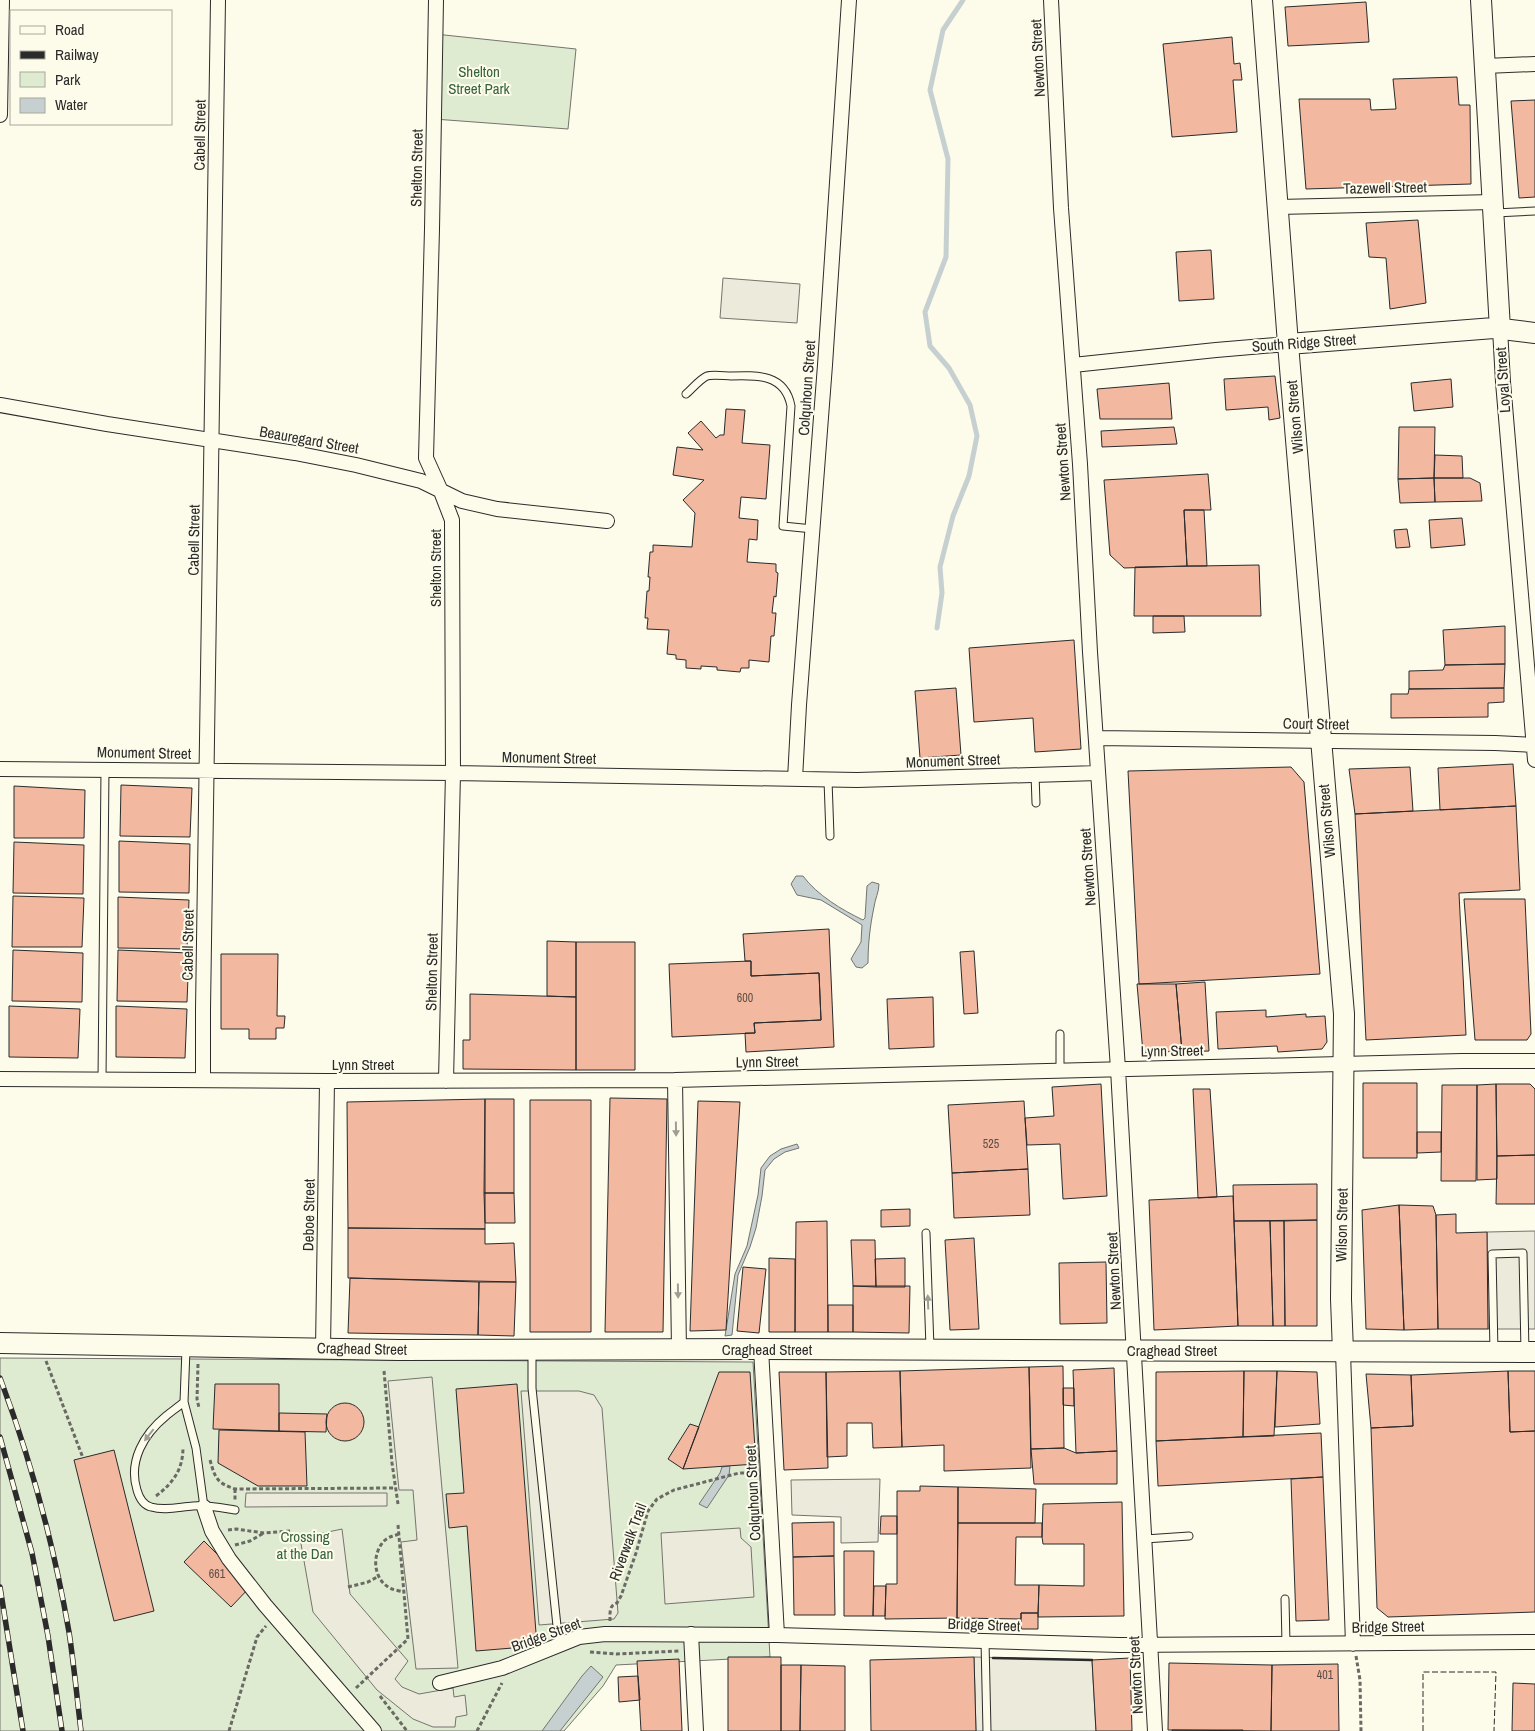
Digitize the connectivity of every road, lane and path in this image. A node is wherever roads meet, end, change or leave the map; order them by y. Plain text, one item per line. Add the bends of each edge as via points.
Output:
1 (2, 0) edge
2 (218, 0) edge
3 (436, 0) edge
4 (849, 0) edge
5 (1051, 0) edge
6 (1262, 0) edge
7 (1481, 0) edge
8 (1535, 64) edge
9 (1485, 66) junction
10 (0, 115) edge
11 (1278, 207) junction
12 (1493, 208) junction
13 (1535, 211) edge
14 (1500, 329) junction
15 (1535, 333) edge
16 (1288, 344) junction
17 (1073, 365) junction
18 (686, 394) dead end
19 (0, 405) edge
20 (211, 440) junction
21 (440, 489) junction
22 (607, 521) dead end
23 (813, 529) junction
24 (1096, 738) junction
25 (1321, 740) junction
26 (1534, 745) edge
27 (1535, 760) edge
28 (0, 768) edge
29 (105, 769) junction
30 (207, 770) junction
31 (1098, 772) junction
32 (453, 773) junction
33 (1035, 774) junction
34 (795, 779) junction
35 (828, 780) junction
36 (1036, 803) dead end
37 (830, 836) dead end
38 (1060, 1034) dead end
39 (1535, 1061) edge
40 (1343, 1064) junction
41 (1118, 1069) junction
42 (1060, 1071) junction
43 (0, 1079) edge
44 (102, 1080) junction
45 (203, 1080) junction
46 (675, 1080) junction
47 (446, 1081) junction
48 (327, 1082) junction
49 (926, 1233) dead end
50 (0, 1343) edge
51 (186, 1346) junction
52 (323, 1349) junction
53 (532, 1350) junction
54 (679, 1350) junction
55 (761, 1350) junction
56 (930, 1351) junction
57 (1135, 1351) junction
58 (1343, 1352) junction
59 (1494, 1352) junction
60 (1530, 1352) edge
61 (198, 1364) dead end
62 (48, 1366) dead end
63 (384, 1371) dead end
64 (184, 1402) junction
65 (190, 1428) junction
66 (83, 1458) dead end
67 (210, 1458) dead end
68 (752, 1473) dead end
69 (395, 1488) junction
70 (398, 1504) dead end
71 (204, 1506) junction
72 (151, 1507) junction
73 (235, 1510) dead end
74 (398, 1525) dead end
75 (212, 1531) junction
76 (291, 1531) dead end
77 (264, 1532) junction
78 (398, 1534) junction
79 (1190, 1536) dead end
80 (1145, 1539) junction
81 (223, 1549) junction
82 (379, 1576) junction
83 (348, 1587) dead end
84 (404, 1592) junction
85 (1285, 1599) dead end
86 (618, 1603) dead end
87 (276, 1618) junction
88 (691, 1634) junction
89 (777, 1635) junction
90 (985, 1641) junction
91 (1535, 1642) edge
92 (1286, 1644) junction
93 (1353, 1644) junction
94 (559, 1645) junction
95 (1150, 1645) junction
96 (586, 1651) dead end
97 (686, 1651) dead end
98 (504, 1680) dead end
99 (440, 1683) dead end
100 (380, 1696) dead end
101 (347, 1701) junction
102 (229, 1731) edge
103 (374, 1731) edge
104 (407, 1731) edge
105 (478, 1731) edge
106 (696, 1731) edge
107 (987, 1731) edge
108 (1156, 1731) edge
109 (1362, 1731) edge

1 - 10 street
2 - 20 street, Cabell Street
3 - 21 street, Shelton Street via 426,458
4 - 23 street, Colquhoun Street
5 - 17 street, Newton Street via 1061,208
6 - 11 street, Wilson Street
7 - 9 street, Loyal Street
8 - 9 street
9 - 12 street, Loyal Street
11 - 12 street, Tazewell Street
11 - 16 street, Wilson Street
12 - 13 lane
12 - 14 street, Loyal Street
14 - 15 street, South Ridge Street
14 - 16 street, South Ridge Street
14 - 26 street, Loyal Street
16 - 17 street, South Ridge Street
16 - 25 street, Wilson Street
17 - 24 street, Newton Street
18 - 23 lane via 708,376 756,375 784,388 791,406 783,526
19 - 20 street, Beauregard Street
20 - 21 street, Beauregard Street via 356,465
20 - 30 street, Cabell Street
21 - 22 street, Beauregard Street via 462,501 497,509
21 - 32 street, Shelton Street via 452,520
23 - 34 street, Colquhoun Street
24 - 25 street, Court Street
24 - 31 street, Newton Street
25 - 26 street, Court Street
25 - 40 street, Wilson Street via 1344,1014
26 - 27 street, Loyal Street
28 - 29 street, Monument Street
29 - 30 street, Monument Street
29 - 44 lane
30 - 32 street, Monument Street
30 - 45 street, Cabell Street
31 - 33 street, Monument Street
31 - 41 street, Newton Street
32 - 34 street, Monument Street
32 - 47 street, Shelton Street
33 - 35 street, Monument Street
33 - 36 lane
34 - 35 street, Monument Street
35 - 37 lane
38 - 42 lane
39 - 40 street, Lynn Street
40 - 41 street, Lynn Street
40 - 58 street, Wilson Street
41 - 42 street, Lynn Street
41 - 57 street, Newton Street
42 - 46 street, Lynn Street
43 - 44 street, Lynn Street
44 - 45 street, Lynn Street
45 - 48 street, Lynn Street
46 - 47 street, Lynn Street
46 -> 54 street
47 - 48 street, Lynn Street
48 - 52 street, Deboe Street
56 -> 49 lane
50 - 51 street, Craghead Street
51 - 52 street, Craghead Street
51 - 64 lane
52 - 53 street, Craghead Street
53 - 54 street, Craghead Street
53 - 94 lane via 532,1388
54 - 55 street, Craghead Street
55 - 56 street, Craghead Street
55 - 89 street, Colquhoun Street
56 - 57 street, Craghead Street
57 - 58 street, Craghead Street
57 - 80 street, Newton Street
58 - 59 street, Craghead Street
58 - 93 street, Wilson Street
59 - 60 street, Craghead Street
59 - 60 lane via 1492,1254 1524,1254
61 - 65 path via 197,1398 202,1423
62 - 66 path
63 - 69 path
64 - 65 lane
64 -> 72 lane via 154,1428 138,1453 134,1468 136,1486 139,1498
65 - 71 lane
65 - 72 path via 179,1432 183,1456 177,1474 156,1496
67 - 69 path via 214,1474 221,1484 235,1488
68 - 86 path, Riverwalk Trail via 739,1473 666,1493 657,1499 645,1520
69 - 70 path
71 - 72 lane
71 - 73 lane
71 - 75 street
74 - 78 path
75 - 77 path
75 - 81 street
76 - 77 path
77 - 81 path via 250,1541
78 - 82 path via 383,1543 379,1550 375,1560
78 - 84 path
79 - 80 lane
80 - 95 street, Newton Street
81 - 87 street
82 - 83 path
82 - 84 path via 391,1589
84 - 101 path via 408,1639 360,1684
85 - 92 lane
87 - 101 street
87 - 102 path via 257,1637
88 - 89 street, Bridge Street
88 - 94 street, Bridge Street via 605,1634 579,1637
88 - 106 street
89 - 90 street, Bridge Street
90 - 95 street, Bridge Street
90 - 107 lane
91 - 93 street, Bridge Street
92 - 93 street, Bridge Street
92 - 95 street, Bridge Street
93 - 109 path via 1360,1680
94 - 99 street, Bridge Street via 502,1668
95 - 108 street, Newton Street
96 - 97 path via 607,1654
98 - 105 path
100 - 104 path
101 - 103 street

